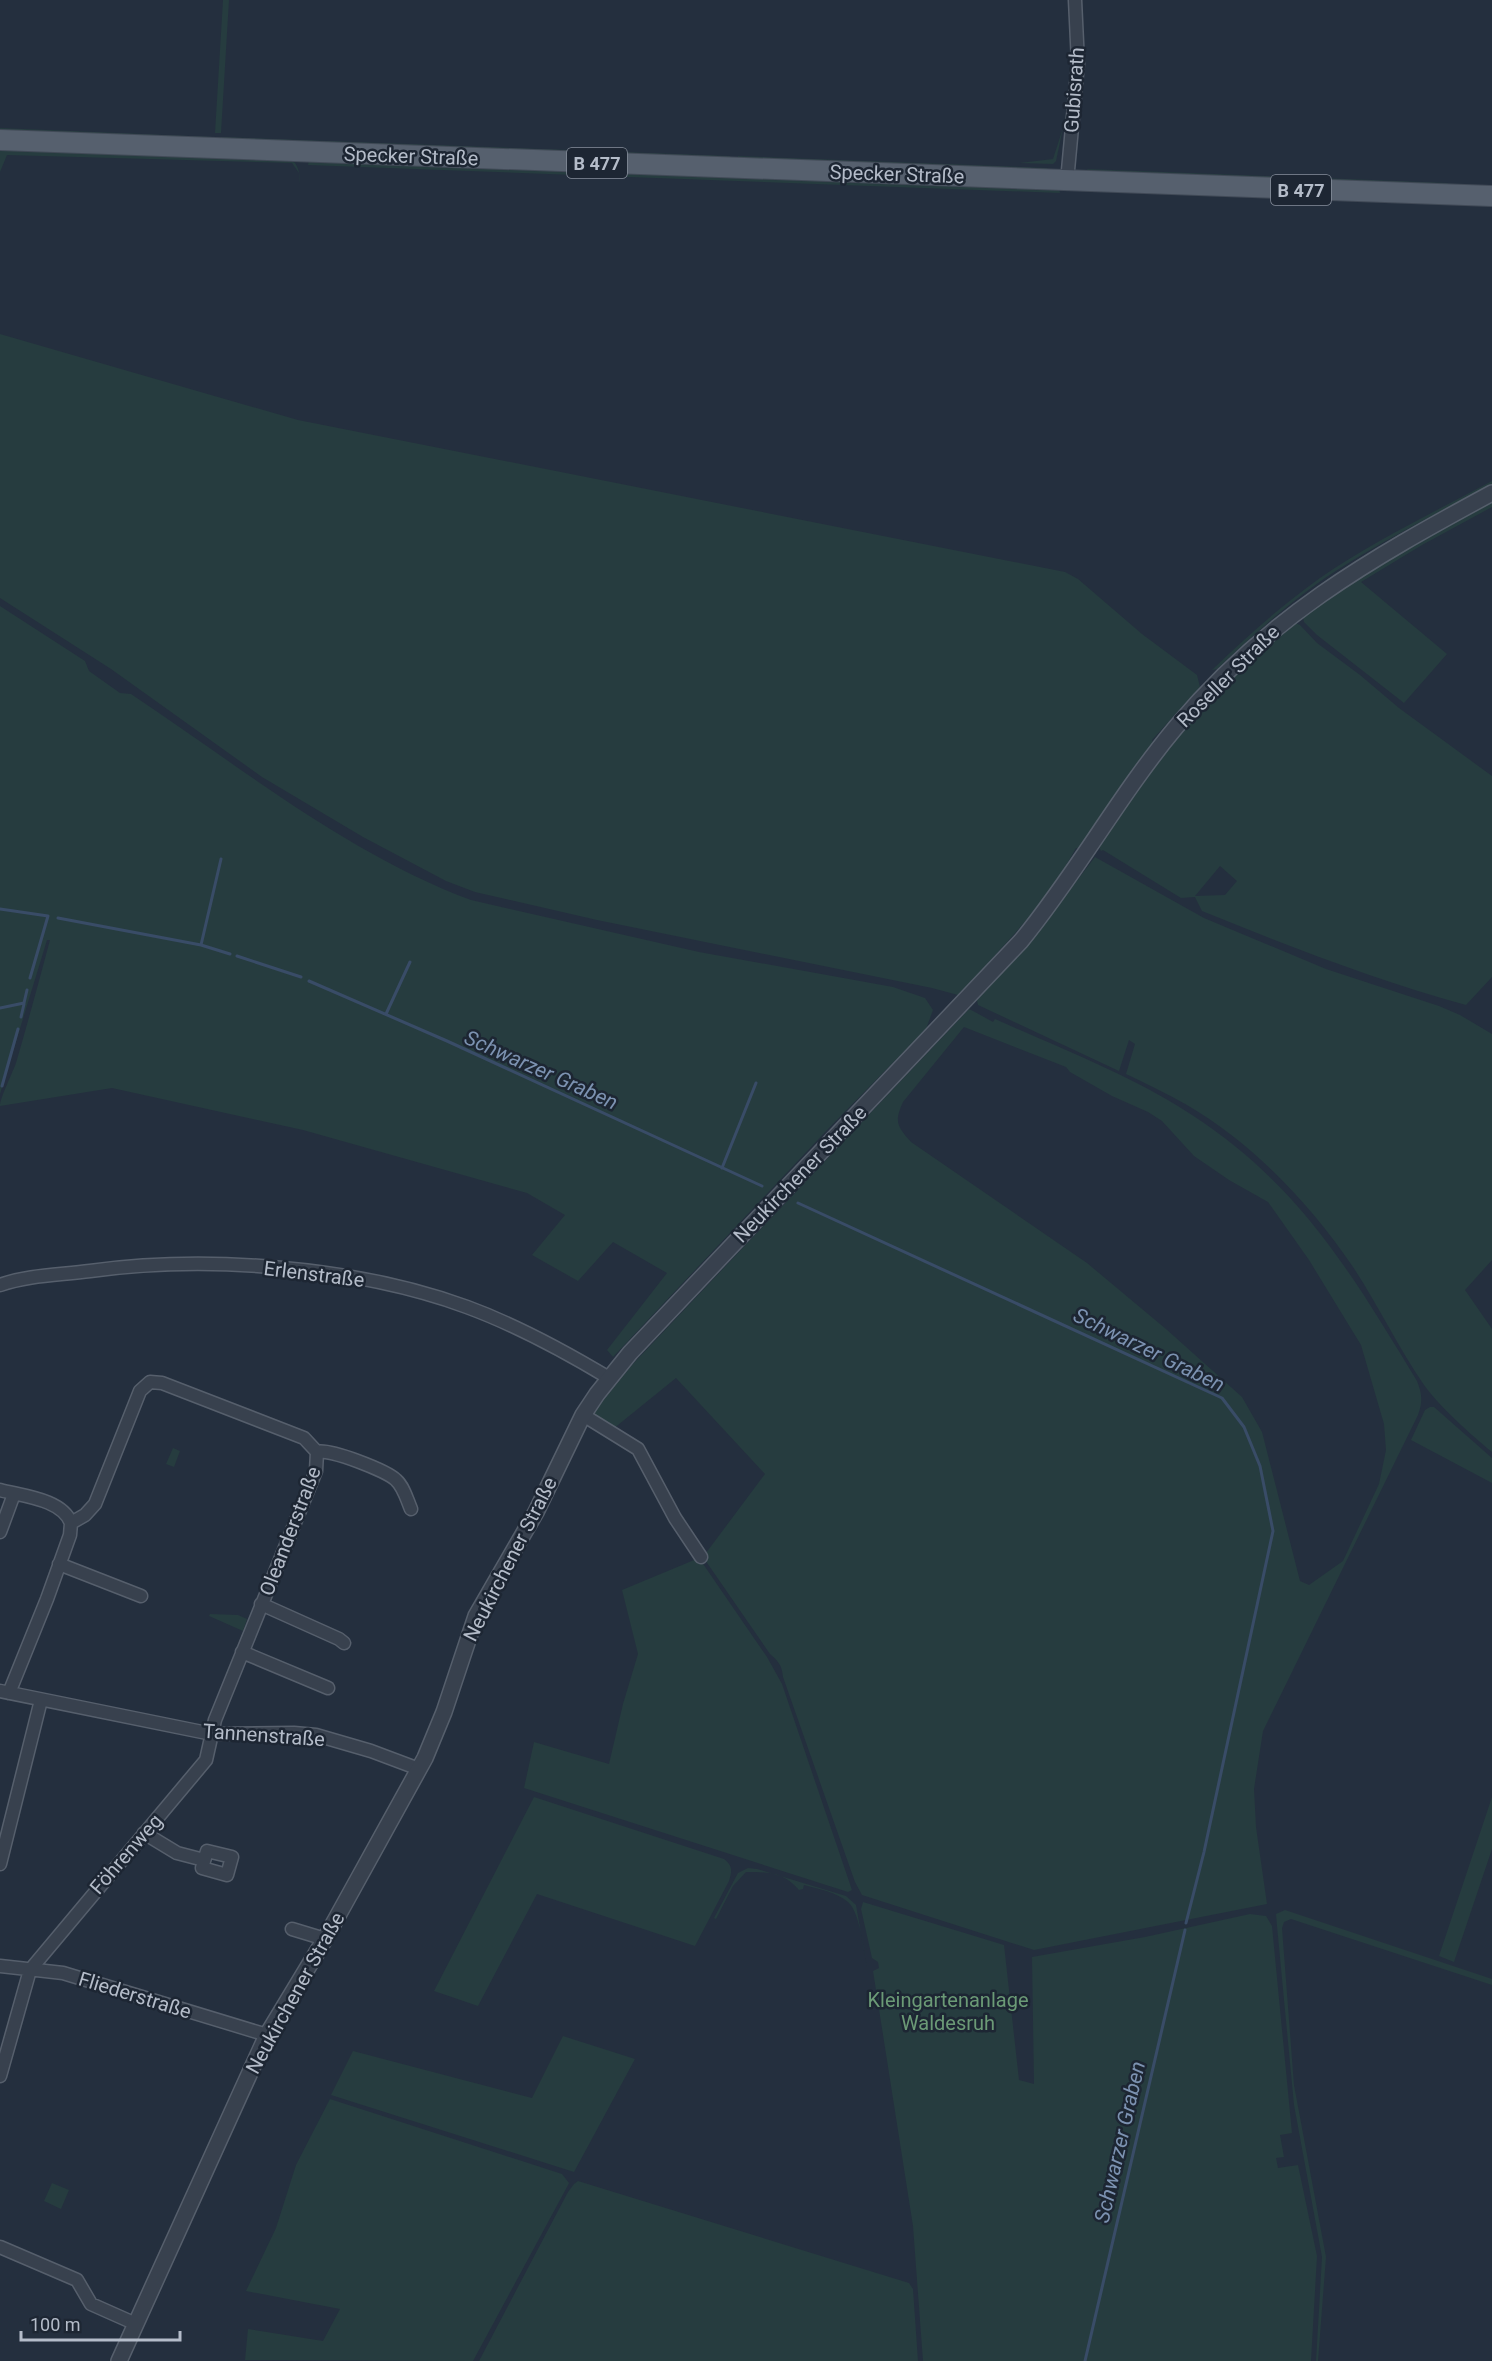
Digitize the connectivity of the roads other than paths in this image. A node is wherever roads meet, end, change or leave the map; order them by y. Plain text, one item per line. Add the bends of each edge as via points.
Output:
1 (1075, 0) edge
2 (0, 140) edge
3 (1067, 181) junction
4 (1492, 196) edge
5 (1492, 493) edge
6 (1030, 929) joint
7 (0, 1286) edge
8 (609, 1378) junction
9 (583, 1415) junction
10 (318, 1455) junction
11 (0, 1490) edge
12 (14, 1494) junction
13 (411, 1509) dead end
14 (71, 1523) junction
15 (0, 1532) edge
16 (701, 1557) dead end
17 (59, 1564) junction
18 (141, 1596) dead end
19 (261, 1604) junction
20 (344, 1643) dead end
21 (242, 1652) junction
22 (328, 1688) dead end
23 (4, 1692) edge
24 (41, 1700) junction
25 (212, 1734) junction
26 (419, 1769) junction
27 (144, 1833) junction
28 (204, 1860) dead end
29 (0, 1864) edge
30 (292, 1929) dead end
31 (325, 1940) junction
32 (0, 1966) edge
33 (30, 1970) junction
34 (267, 2035) junction
35 (0, 2076) edge
36 (0, 2247) edge
37 (136, 2324) junction
38 (120, 2361) edge

1 - 3 street, Gubisrath via 1077,77
2 - 3 main road, Specker Straße / B 477
3 - 4 main road, Specker Straße / B 477
5 - 6 street, Roseller Straße via 1327,588 1238,661 1161,745
6 - 8 street, Neukirchener Straße
7 - 8 street, Erlenstraße via 28,1279 158,1265 269,1267 332,1274 402,1287 466,1306
8 - 9 street, Neukirchener Straße
9 - 16 street via 638,1449
9 - 26 street, Neukirchener Straße via 536,1512 476,1616 434,1738
10 - 13 street via 324,1450 338,1454 392,1477
10 - 14 street via 304,1438 162,1383 150,1382 140,1391 95,1504
10 - 19 street, Oleanderstraße via 316,1471
11 - 12 street
12 - 14 street via 54,1505
12 - 15 street
14 - 17 street
17 - 18 street
17 - 23 street
19 - 20 street, Oleanderstraße
19 - 21 street, Oleanderstraße
21 - 22 street
21 - 25 street, Oleanderstraße
23 - 24 street, Tannenstraße
24 - 25 street, Tannenstraße
24 - 29 street
25 - 26 street, Tannenstraße via 316,1735
25 - 27 street, Föhrenweg via 204,1764
26 - 31 street, Neukirchener Straße
27 - 28 street via 177,1853
27 - 33 street, Föhrenweg
30 - 31 street
31 - 34 street, Neukirchener Straße
32 - 33 street, Fliederstraße
33 - 34 street, Fliederstraße via 63,1973
33 - 35 street
34 - 37 street, Neukirchener Straße
36 - 37 street via 77,2280 91,2304
37 - 38 street, Neukirchener Straße

